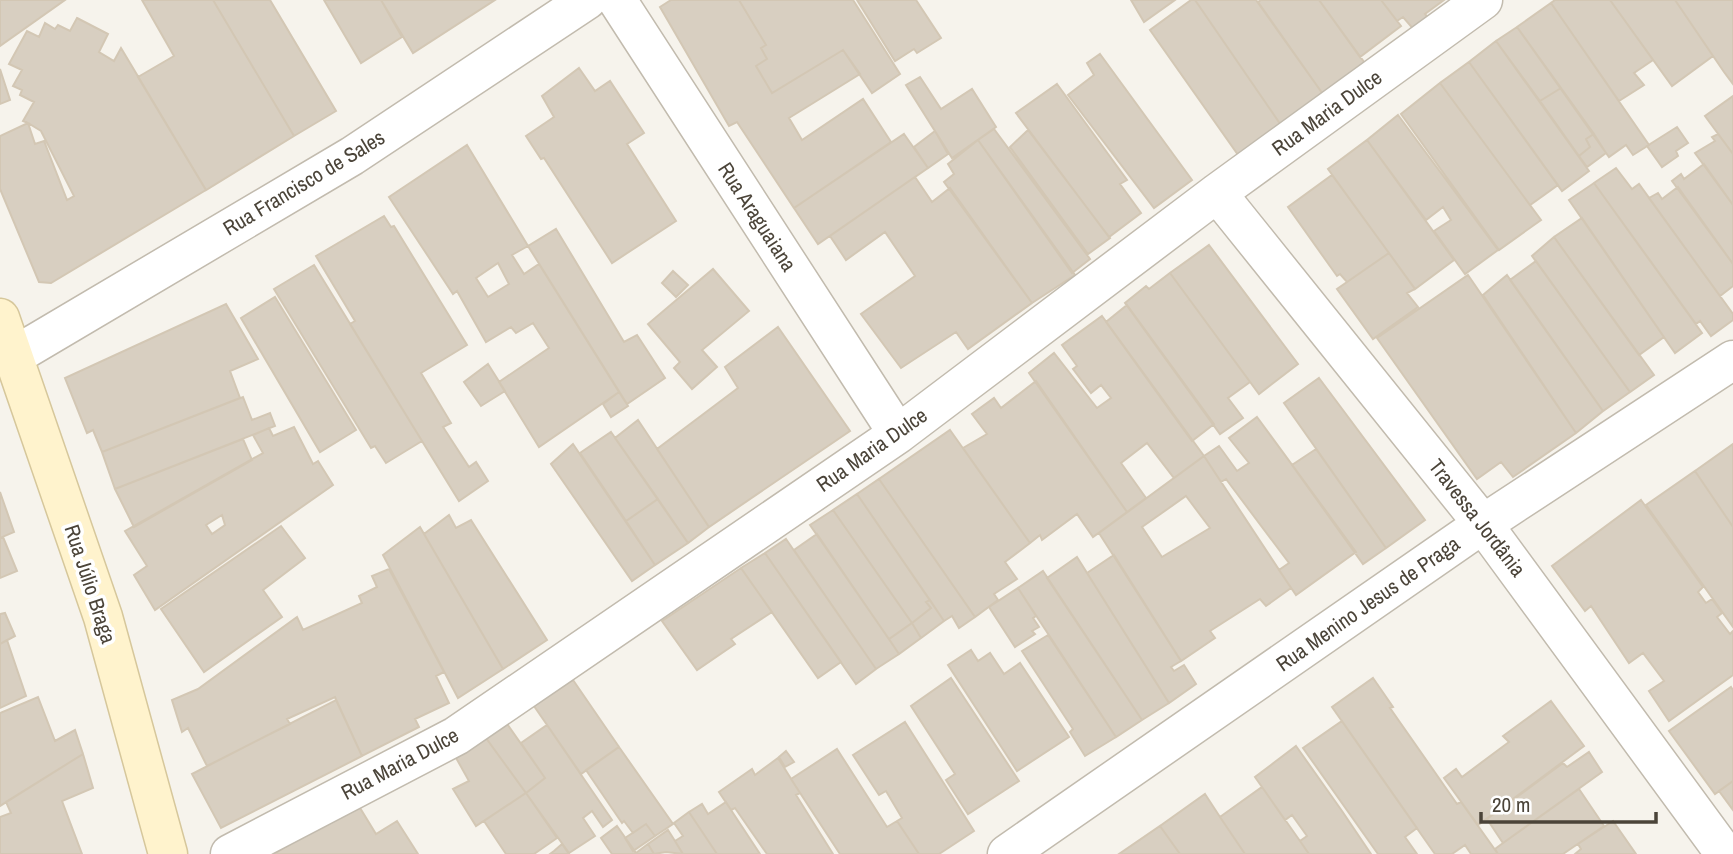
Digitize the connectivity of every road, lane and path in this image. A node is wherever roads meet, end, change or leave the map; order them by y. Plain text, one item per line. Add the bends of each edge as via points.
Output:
1 (587, 0) edge
2 (617, 0) edge
3 (1483, 0) edge
4 (1217, 192) junction
5 (0, 318) edge
6 (14, 356) junction
7 (1733, 360) edge
8 (898, 434) junction
9 (1483, 524) junction
10 (168, 854) edge
11 (230, 854) edge
12 (1007, 854) edge
13 (1725, 854) edge

1 - 6 street, Rua Francisco de Sales via 352,156
2 - 8 street, Rua Araguaiana
3 - 4 street, Rua Maria Dulce
4 - 8 street, Rua Maria Dulce
4 - 9 street, Travessa Jordânia
5 - 6 street, Rua Júlio Braga
6 - 10 street, Rua Júlio Braga via 103,617
7 - 9 street, Rua Menino Jesus de Praga
8 - 11 street, Rua Maria Dulce via 456,736
9 - 12 street, Rua Menino Jesus de Praga
9 - 13 street, Travessa Jordânia

